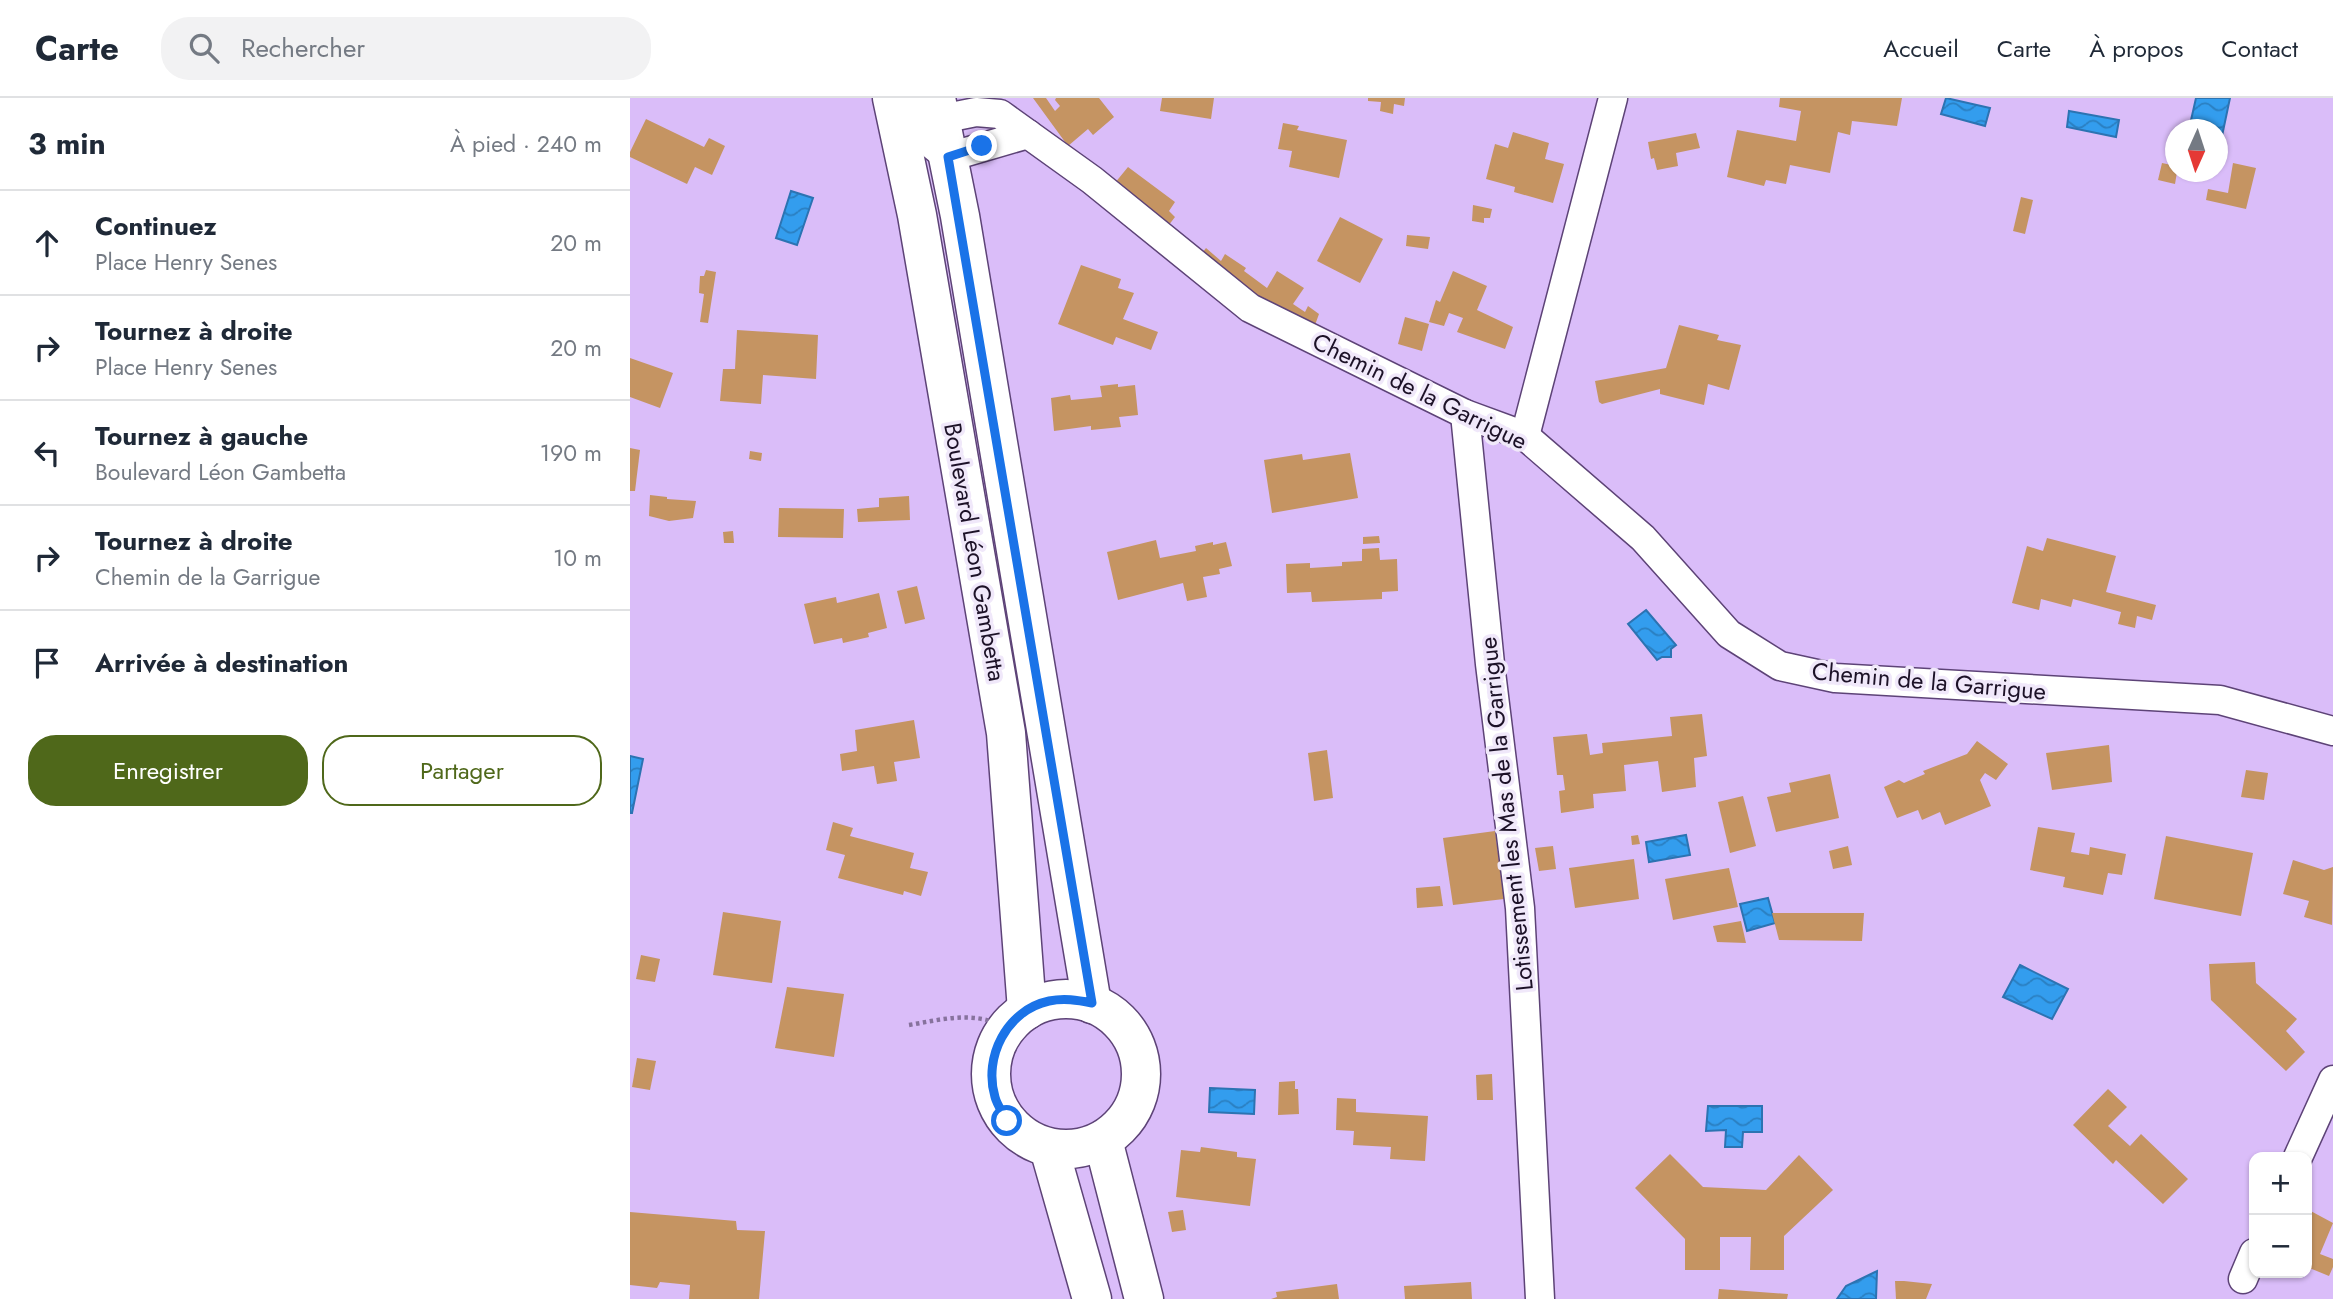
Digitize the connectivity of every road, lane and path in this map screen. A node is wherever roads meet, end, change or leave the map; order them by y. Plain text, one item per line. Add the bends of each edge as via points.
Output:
1 (892, 98) edge
2 (1613, 98) edge
3 (933, 122) edge
4 (1028, 134) junction
5 (908, 173) junction
6 (1465, 414) junction
7 (1525, 436) junction
8 (2333, 731) edge
9 (1092, 1003) junction
10 (1017, 1018) junction
11 (909, 1025) dead end
12 (2333, 1080) edge
13 (1103, 1140) junction
14 (1049, 1147) junction
15 (2300, 1152) edge
16 (2249, 1265) edge
17 (2243, 1279) dead end
18 (1092, 1299) edge
19 (1144, 1299) edge
20 (1540, 1299) edge

1 - 5 main road, Boulevard Léon Gambetta
2 - 7 street
3 - 4 street
3 - 4 street, Chemin de la Garrigue via 976,112 1000,114
3 - 5 main road
3 - 9 main road, Boulevard Léon Gambetta
4 - 6 street, Chemin de la Garrigue via 1250,308
5 - 10 main road, Boulevard Léon Gambetta via 1006,733
6 - 7 street, Chemin de la Garrigue
6 - 20 street, Lotissement les Mas de la Garrigue via 1520,908
7 - 8 street, Chemin de la Garrigue via 1643,538 1730,634 1780,666 1835,678 2220,700
9 - 10 main road via 1048,1001
9 - 13 main road via 1113,1015 1130,1033 1140,1056 1142,1080 1136,1104 1123,1125
10 - 11 path via 955,1017
10 - 14 main road via 995,1049 991,1074 995,1099 1007,1121 1026,1138
12 - 15 street
13 - 14 main road via 1086,1147
13 - 19 main road
14 - 18 main road
16 - 17 street

